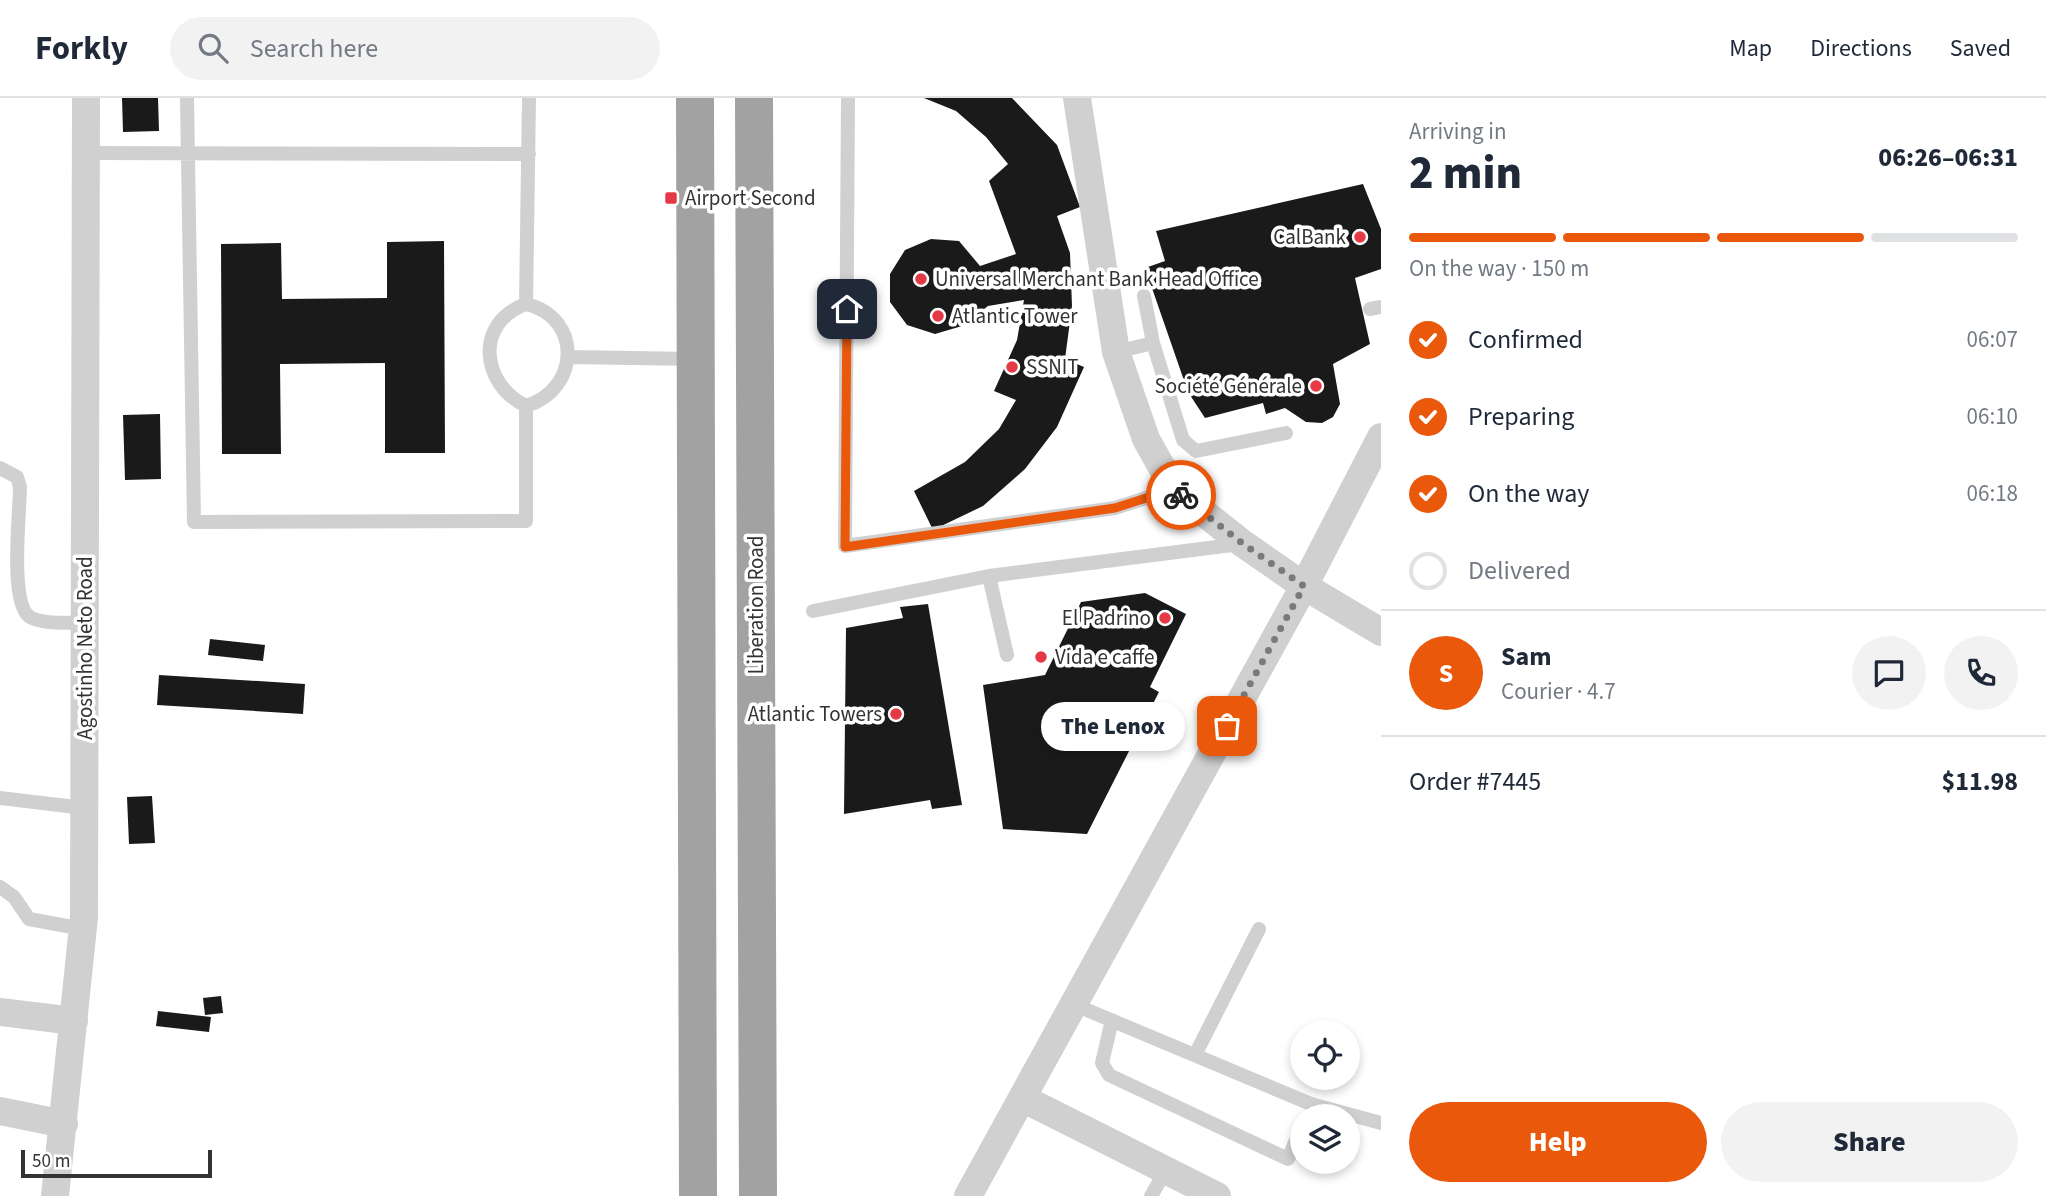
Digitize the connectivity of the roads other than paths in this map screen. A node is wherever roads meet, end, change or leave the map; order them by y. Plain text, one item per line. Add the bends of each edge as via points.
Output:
1 (86, 98) edge
2 (187, 98) edge
3 (529, 98) edge
4 (695, 98) edge
5 (754, 98) edge
6 (848, 98) edge
7 (1077, 98) edge
8 (86, 153) junction
9 (530, 154) junction
10 (187, 155) junction
11 (1144, 296) dead end
12 (526, 304) junction
13 (1153, 343) junction
14 (1116, 352) junction
15 (568, 357) junction
16 (695, 359) junction
17 (526, 406) junction
18 (1286, 433) dead end
19 (1381, 437) edge
20 (0, 468) edge
21 (1174, 489) junction
22 (1242, 543) junction
23 (989, 576) junction
24 (1304, 586) junction
25 (814, 611) dead end
26 (84, 623) junction
27 (1381, 632) edge
28 (1007, 655) dead end
29 (0, 798) edge
30 (84, 808) junction
31 (0, 887) edge
32 (83, 929) junction
33 (1259, 929) dead end
34 (1075, 1004) junction
35 (0, 1012) edge
36 (1112, 1020) junction
37 (74, 1021) junction
38 (1195, 1055) junction
39 (1024, 1099) junction
40 (1296, 1104) edge
41 (0, 1111) edge
42 (1360, 1119) edge
43 (1381, 1123) edge
44 (64, 1124) junction
45 (1290, 1156) edge
46 (1166, 1170) junction
47 (55, 1196) edge
48 (698, 1196) edge
49 (758, 1196) edge
50 (968, 1196) edge
51 (1151, 1196) edge
52 (1217, 1196) edge

1 - 8 street, Agostinho Neto Road
2 - 10 lane
3 - 9 lane
4 - 16 highway
5 - 49 highway, Liberation Road
6 - 21 lane via 845,547 1115,508
7 - 14 street
8 - 10 lane
8 - 26 street, Agostinho Neto Road
9 - 10 lane
9 - 12 lane
10 - 17 lane via 194,522 526,521
11 - 13 lane
12 - 15 lane via 542,308 556,322
12 - 17 lane via 510,310 497,324 490,346 491,371 498,385
13 - 14 lane
13 - 18 lane via 1183,440 1196,451
14 - 21 street via 1146,439
15 - 16 lane
15 - 17 lane via 558,389 545,400
16 - 48 highway
19 - 24 street
20 - 26 lane via 17,477 20,487 17,569 21,605 28,616 40,621
21 - 22 street
22 - 23 lane
22 - 24 street
23 - 25 lane
23 - 28 lane
24 - 27 street
24 - 34 street
26 - 30 street, Agostinho Neto Road
29 - 30 lane
30 - 32 street, Agostinho Neto Road
31 - 32 lane via 14,897 29,919
32 - 37 street, Agostinho Neto Road
33 - 38 lane
34 - 36 lane
34 - 39 street
35 - 37 street
36 - 38 lane
36 - 45 lane via 1102,1063 1109,1075
37 - 44 street, Agostinho Neto Road
38 - 40 lane
39 - 46 street
39 - 50 street
41 - 44 street
42 - 43 lane
44 - 47 street, Agostinho Neto Road
46 - 51 lane
46 - 52 street

